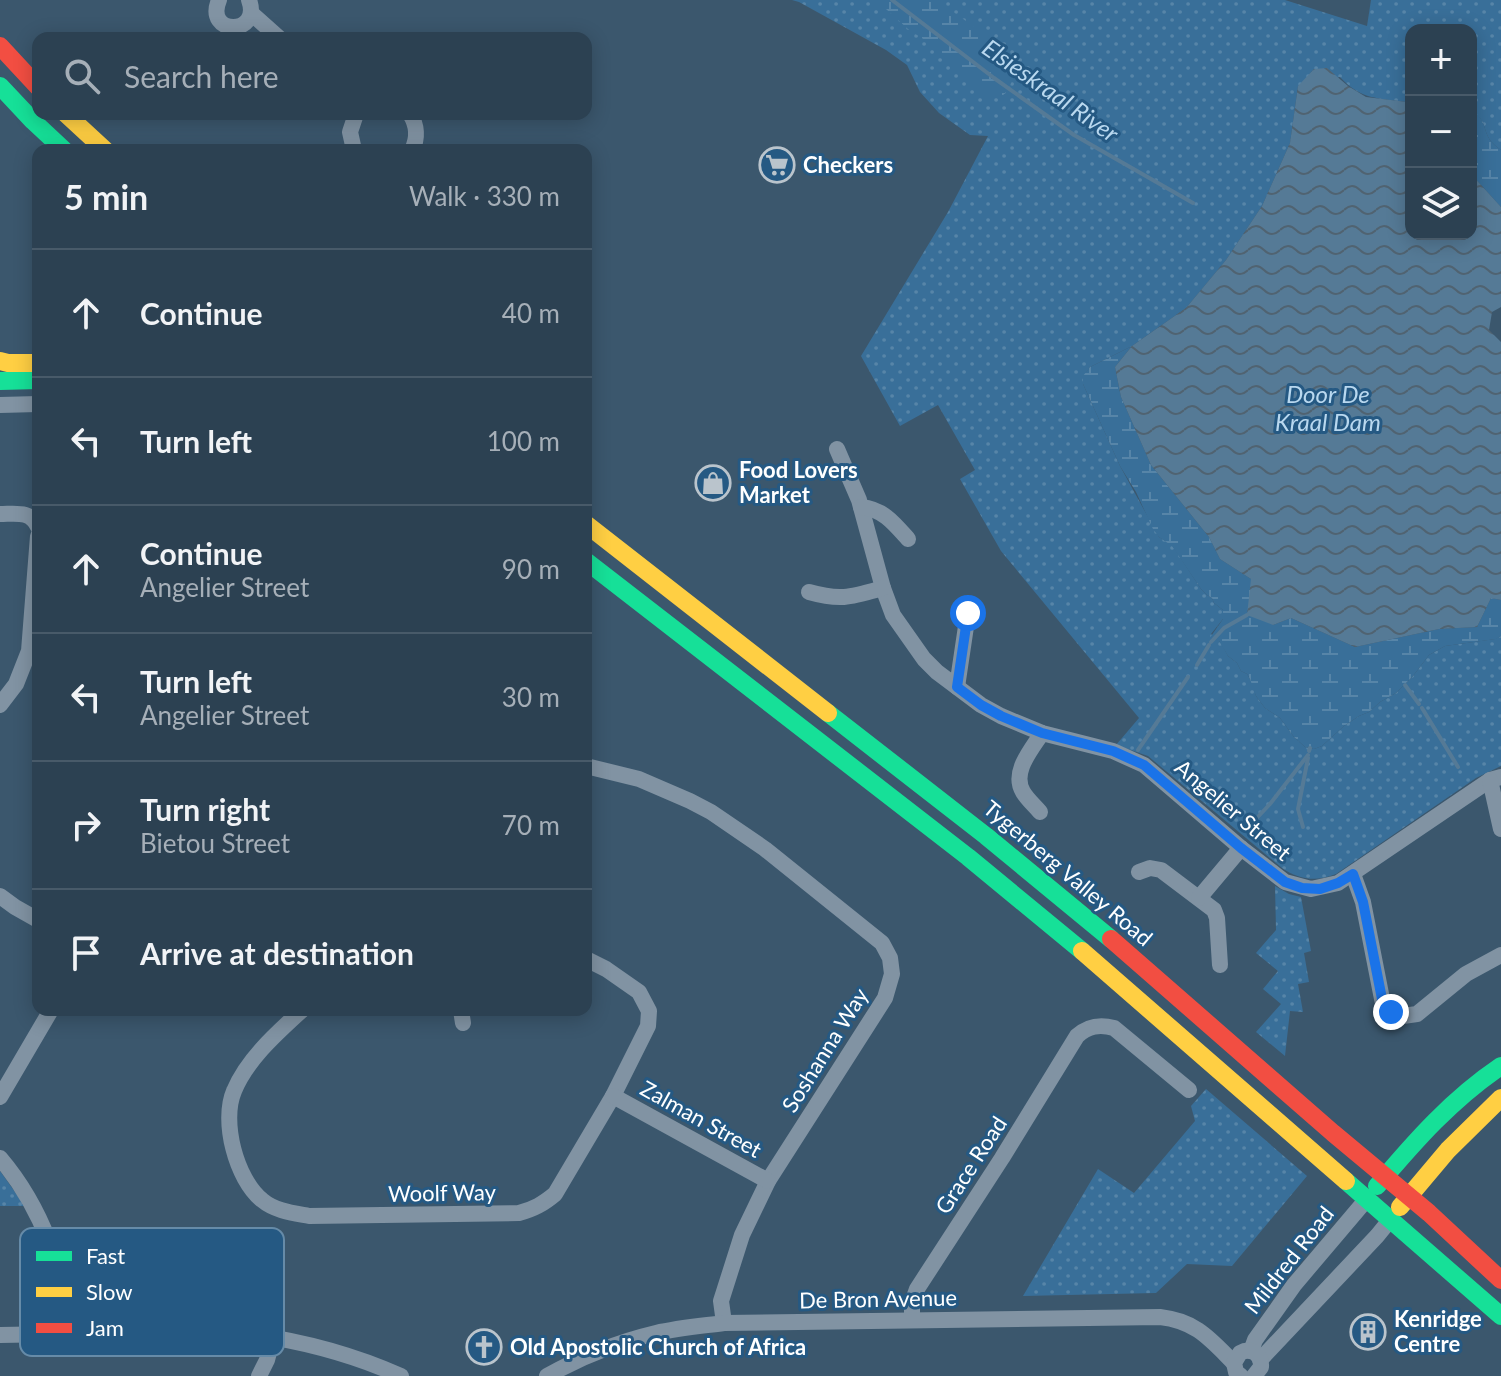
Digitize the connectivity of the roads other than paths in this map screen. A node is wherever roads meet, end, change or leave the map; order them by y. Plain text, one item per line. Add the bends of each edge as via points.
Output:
1 (215, 3) edge
2 (250, 7) edge
3 (244, 32) edge
4 (273, 32) edge
5 (0, 46) edge
6 (32, 81) edge
7 (0, 86) edge
8 (0, 102) edge
9 (32, 120) edge
10 (72, 120) edge
11 (350, 120) edge
12 (413, 120) edge
13 (33, 121) joint
14 (58, 144) edge
15 (98, 144) edge
16 (352, 144) edge
17 (415, 144) edge
18 (32, 351) edge
19 (0, 353) edge
20 (0, 361) edge
21 (32, 363) edge
22 (32, 380) edge
23 (0, 381) edge
24 (32, 404) edge
25 (0, 405) edge
26 (837, 449) dead end
27 (861, 507) junction
28 (0, 514) edge
29 (32, 518) edge
30 (592, 529) edge
31 (908, 539) dead end
32 (592, 566) edge
33 (883, 588) junction
34 (809, 592) dead end
35 (32, 613) edge
36 (968, 613) dead end
37 (957, 687) junction
38 (0, 705) edge
39 (1042, 733) junction
40 (592, 767) edge
41 (1496, 778) edge
42 (1040, 812) dead end
43 (1501, 829) edge
44 (1241, 848) junction
45 (1139, 872) dead end
46 (1353, 874) junction
47 (0, 896) edge
48 (1199, 898) junction
49 (32, 917) edge
50 (1501, 955) edge
51 (592, 963) edge
52 (1220, 965) dead end
53 (47, 1016) edge
54 (296, 1016) edge
55 (1501, 1066) edge
56 (1189, 1090) dead end
57 (613, 1096) junction
58 (0, 1097) edge
59 (1501, 1098) edge
60 (0, 1158) edge
61 (1385, 1177) junction
62 (768, 1181) junction
63 (1409, 1196) junction
64 (1366, 1200) junction
65 (1390, 1220) junction
66 (44, 1228) edge
67 (1501, 1280) edge
68 (1501, 1316) edge
69 (912, 1320) junction
70 (724, 1323) junction
71 (284, 1340) edge
72 (268, 1356) edge
73 (1248, 1367) edge
74 (259, 1376) edge
75 (401, 1376) edge
76 (547, 1376) edge

1 - 3 street via 224,25
2 - 3 street
2 - 4 street
5 - 6 main road
7 - 9 main road
8 - 13 main road
10 - 15 main road
11 - 16 street
12 - 17 street
13 - 14 main road
18 - 19 main road
20 - 21 main road
22 - 23 main road
24 - 25 street
26 - 27 street, Angelier Street
27 - 31 street via 889,518
27 - 33 street, Angelier Street
28 - 29 street
30 - 61 main road, Tygerberg Valley Road via 1060,896
32 - 64 main road via 1042,916
33 - 34 street via 849,598
33 - 37 street, Angelier Street via 897,623 924,659
35 - 38 street via 29,651 16,684
36 - 37 street
37 - 39 street, Angelier Street via 993,712
39 - 42 street via 1021,768 1019,782
39 - 44 street, Angelier Street via 1113,751 1144,765
40 - 62 street, Soshanna Way via 639,779 711,812 877,937 886,950 892,974 885,998
41 - 43 street
41 - 46 street, Angelier Street
44 - 46 street, Angelier Street via 1285,882 1302,888 1329,887
44 - 48 street
45 - 48 street via 1158,869
46 - 50 street via 1383,1004 1391,1012 1417,1014 1466,974
47 - 49 street
48 - 52 street via 1216,914
51 - 57 street, Woolf Way via 634,988 649,1011 646,1033
53 - 58 street
54 - 57 street, Woolf Way via 241,1077 230,1107 240,1172 263,1202 280,1210 309,1216 531,1210 555,1194
55 - 61 main road via 1436,1118
56 - 69 street, Grace Road via 1114,1028 1083,1031 917,1289
57 - 62 street, Zalman Street
59 - 63 main road via 1467,1128
60 - 66 street
61 - 63 main road, Tygerberg Valley Road
61 - 64 main road
62 - 70 street, Soshanna Way via 742,1235 721,1301
63 - 65 main road
63 - 67 main road, Tygerberg Valley Road
64 - 65 main road
64 - 73 street, Mildred Road via 1273,1313 1255,1340
65 - 68 main road
65 - 73 street, Mildred Road via 1300,1319
69 - 70 street, De Bron Avenue
69 - 73 street, De Bron Avenue via 1178,1319
70 - 76 street, De Bron Avenue via 639,1338
71 - 75 street via 347,1355
72 - 74 street

